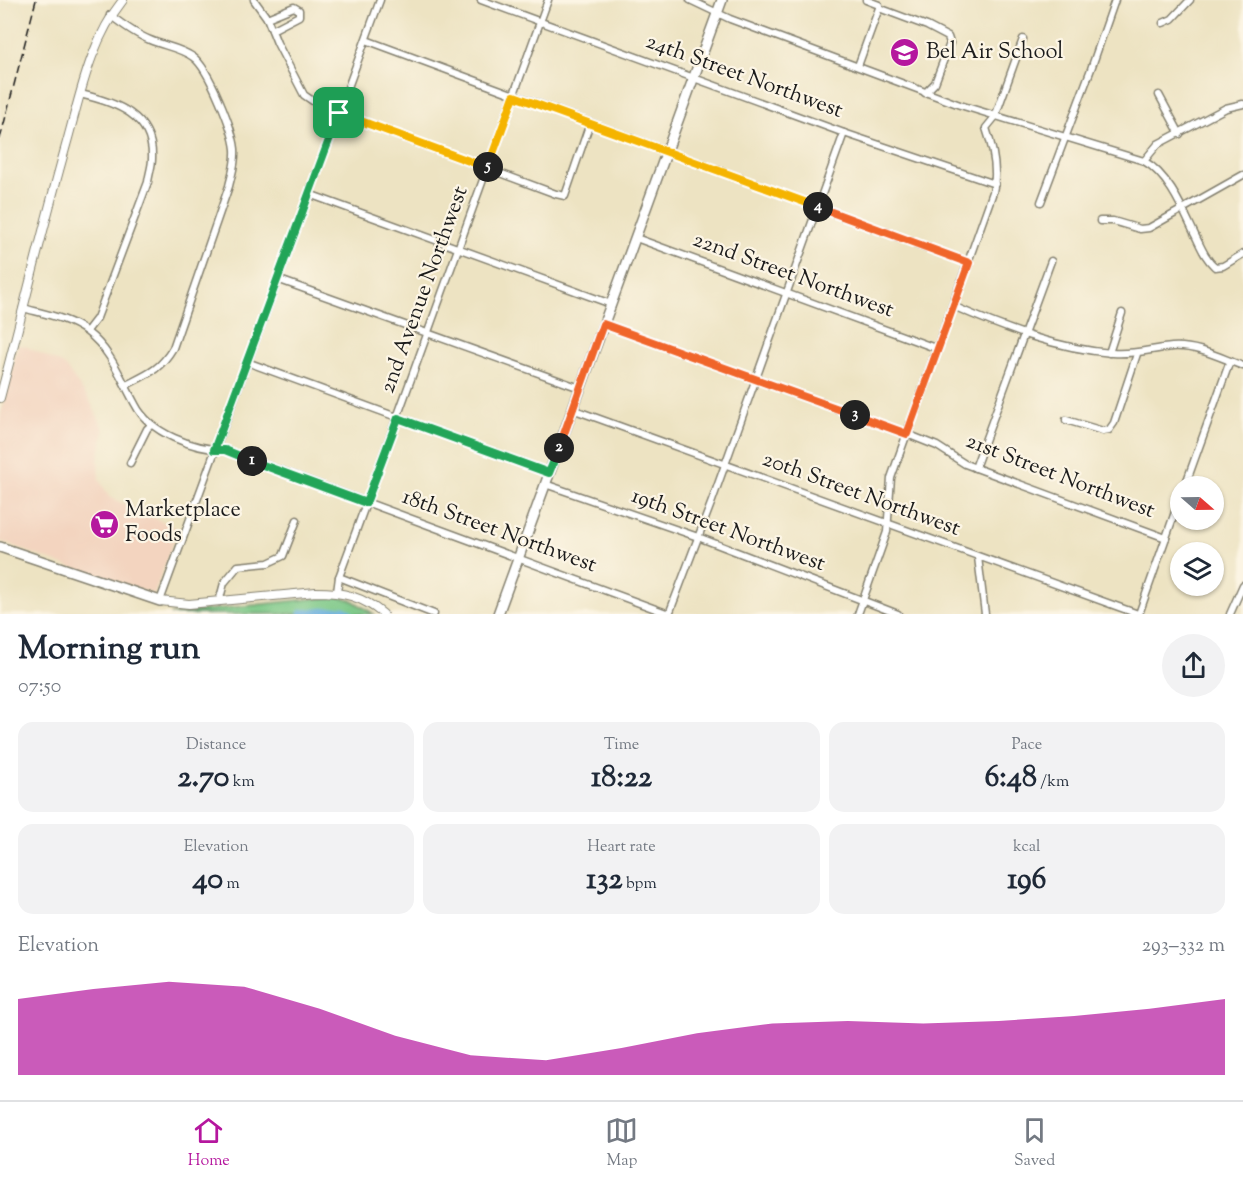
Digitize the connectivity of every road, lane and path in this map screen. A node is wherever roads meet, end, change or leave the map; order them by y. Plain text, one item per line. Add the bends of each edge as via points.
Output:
1 (254, 0) edge
2 (380, 0) edge
3 (481, 0) edge
4 (548, 0) edge
5 (690, 0) edge
6 (722, 0) edge
7 (866, 0) edge
8 (1114, 0) edge
9 (1190, 0) edge
10 (121, 1) edge
11 (879, 4) edge
12 (718, 12) junction
13 (111, 15) junction
14 (267, 18) junction
15 (540, 22) junction
16 (1163, 22) dead end
17 (272, 30) junction
18 (1023, 39) dead end
19 (366, 40) junction
20 (858, 66) junction
21 (693, 78) junction
22 (926, 93) junction
23 (80, 94) junction
24 (1159, 95) dead end
25 (514, 96) junction
26 (1243, 104) edge
27 (339, 113) junction
28 (995, 117) junction
29 (590, 123) junction
30 (844, 133) junction
31 (1180, 134) junction
32 (1065, 136) junction
33 (667, 152) junction
34 (1144, 161) junction
35 (488, 168) junction
36 (1243, 175) edge
37 (995, 184) junction
38 (309, 194) junction
39 (1041, 202) dead end
40 (817, 207) junction
41 (1182, 210) junction
42 (1100, 221) dead end
43 (636, 238) junction
44 (459, 249) junction
45 (1243, 254) edge
46 (1051, 261) dead end
47 (969, 263) junction
48 (277, 279) junction
49 (786, 293) junction
50 (611, 304) junction
51 (953, 306) junction
52 (23, 308) junction
53 (1122, 312) dead end
54 (603, 324) junction
55 (87, 331) junction
56 (428, 333) junction
57 (1025, 333) junction
58 (938, 349) junction
59 (1109, 353) junction
60 (1137, 354) junction
61 (1230, 361) junction
62 (247, 362) junction
63 (1243, 366) edge
64 (756, 378) junction
65 (126, 385) junction
66 (580, 388) junction
67 (0, 398) edge
68 (572, 409) junction
69 (398, 418) junction
70 (1066, 420) dead end
71 (151, 425) junction
72 (907, 434) junction
73 (214, 450) junction
74 (130, 464) dead end
75 (725, 464) junction
76 (975, 468) junction
77 (549, 473) junction
78 (1189, 476) edge
79 (545, 484) junction
80 (366, 503) junction
81 (297, 520) dead end
82 (888, 524) junction
83 (1170, 527) edge
84 (698, 537) junction
85 (1166, 538) junction
86 (0, 547) edge
87 (978, 557) junction
88 (519, 558) junction
89 (339, 577) junction
90 (1243, 585) edge
91 (337, 592) junction
92 (160, 601) junction
93 (863, 601) junction
94 (219, 602) junction
95 (384, 614) edge
96 (434, 614) edge
97 (498, 614) edge
98 (669, 614) edge
99 (858, 614) edge
100 (898, 614) edge
101 (985, 614) edge
102 (1138, 614) edge
103 (1230, 614) edge

1 - 14 street
2 - 19 street
3 - 15 street, 24th Street Northwest
4 - 15 street, 2nd Avenue Northwest
5 - 12 street
6 - 12 main road
7 - 11 street
8 - 32 street
9 - 16 street via 1172,19
10 - 13 street
11 - 20 street
11 - 22 street via 948,37 950,43 935,83
12 - 20 street
12 - 21 main road
13 - 23 street via 99,36
13 - 65 street via 135,33 196,58 207,71 235,147 229,186 173,348 164,364
14 - 17 street
14 - 17 street via 289,8 299,10 295,19
15 - 21 street, 24th Street Northwest
15 - 25 street, 2nd Avenue Northwest
17 - 27 street via 304,95
18 - 28 street
19 - 25 street
19 - 27 street
20 - 22 street
21 - 30 street, 24th Street Northwest
21 - 33 main road
22 - 28 street
23 - 52 street
23 - 55 street via 131,111 150,139 152,159 148,182 97,318
24 - 31 street
25 - 29 street
25 - 35 street, 2nd Avenue Northwest
26 - 31 street via 1226,108
27 - 35 street
27 - 38 street
28 - 32 street
28 - 37 street via 986,128 993,152
29 - 33 street
29 - 35 street via 565,196
30 - 37 street, 24th Street Northwest
30 - 40 street
31 - 34 street via 1158,144
32 - 34 street
32 - 39 street
33 - 40 street
33 - 43 main road
34 - 41 street via 1162,176
35 - 44 street, 2nd Avenue Northwest
36 - 41 street
37 - 47 street
38 - 44 street
38 - 48 street
40 - 47 street
40 - 49 street
41 - 42 street via 1144,230
41 - 45 street via 1208,261 1215,267
43 - 49 street, 22nd Street Northwest
43 - 50 main road
44 - 50 street
44 - 56 street, 2nd Avenue Northwest
46 - 57 street
47 - 51 street
48 - 56 street
48 - 62 street
49 - 58 street, 22nd Street Northwest
49 - 64 street
50 - 54 main road
51 - 57 street
51 - 58 street
52 - 55 street via 59,317
52 - 67 street
53 - 59 street
54 - 64 street, 21st Street Northwest
54 - 66 main road
55 - 65 street via 101,345
56 - 66 street
56 - 69 street, 2nd Avenue Northwest
57 - 59 street via 1065,346
57 - 76 street
58 - 72 street
59 - 60 street
60 - 61 street via 1191,348
60 - 70 street via 1109,430
61 - 63 street
61 - 78 street
62 - 69 street
62 - 73 street
64 - 72 street, 21st Street Northwest
64 - 75 street
65 - 71 street via 135,406
66 - 68 main road
68 - 75 street, 20th Street Northwest
68 - 77 main road
69 - 77 street
69 - 80 street, 2nd Avenue Northwest
71 - 73 street, 18th Street Northwest
71 - 74 street
72 - 76 street, 21st Street Northwest
72 - 82 street via 891,478
73 - 80 street, 18th Street Northwest via 225,450
73 - 92 street
75 - 82 street, 20th Street Northwest
75 - 84 street
76 - 85 street, 21st Street Northwest
77 - 79 main road
79 - 84 street, 19th Street Northwest
79 - 88 main road
80 - 88 street, 18th Street Northwest
80 - 89 street, 2nd Avenue Northwest
81 - 94 street via 283,556 268,563 237,566 224,584
82 - 87 street, 20th Street Northwest
82 - 93 street
83 - 85 street
84 - 93 street, 19th Street Northwest
84 - 98 street
85 - 102 street
86 - 92 main road
87 - 101 street
87 - 102 street, 20th Street Northwest
88 - 97 main road
88 - 98 street, 18th Street Northwest
89 - 91 street, 2nd Avenue Northwest
89 - 96 street
90 - 103 street
91 - 94 street
91 - 95 street via 363,599
92 - 94 street
93 - 99 street
93 - 100 street, 19th Street Northwest

